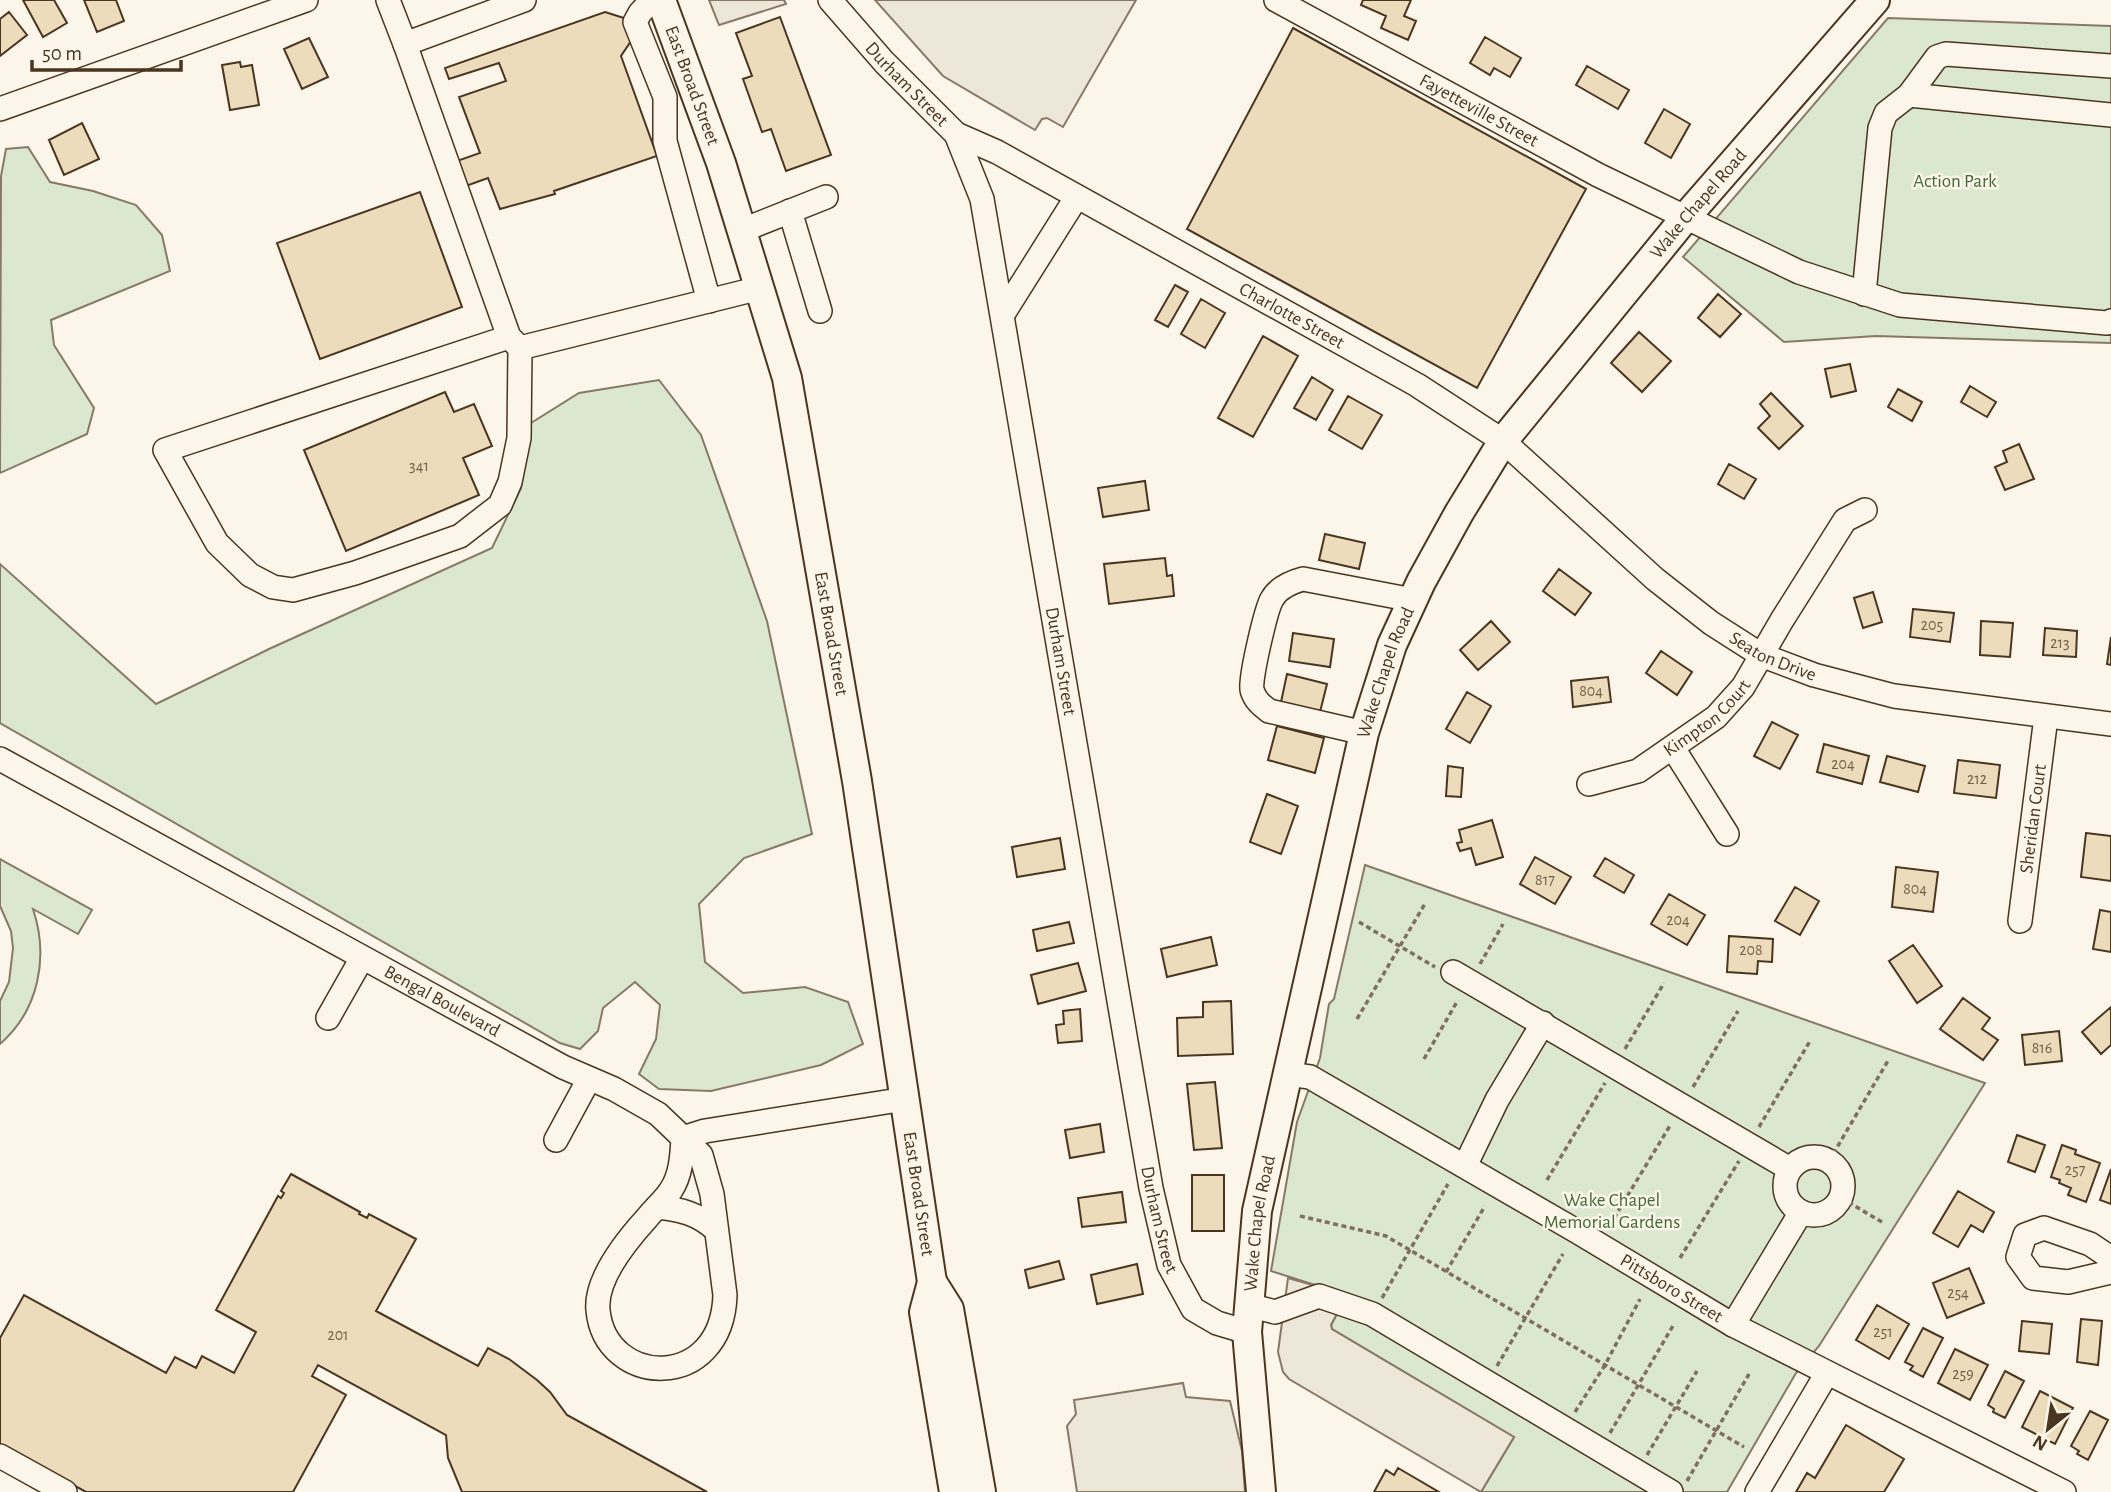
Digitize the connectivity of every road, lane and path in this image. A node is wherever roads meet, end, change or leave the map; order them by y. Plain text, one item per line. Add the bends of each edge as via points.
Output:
1 (306, 0) edge
2 (388, 0) edge
3 (524, 0) edge
4 (652, 0) edge
5 (661, 0) edge
6 (830, 0) edge
7 (1276, 0) edge
8 (1875, 0) edge
9 (405, 44) junction
10 (2111, 66) edge
11 (695, 89) junction
12 (1909, 95) junction
13 (665, 97) junction
14 (0, 109) edge
15 (2111, 115) edge
16 (956, 134) junction
17 (826, 197) dead end
18 (1076, 198) junction
19 (790, 211) junction
20 (1685, 219) junction
21 (743, 230) junction
22 (760, 288) junction
23 (1864, 293) junction
24 (709, 301) junction
25 (820, 311) dead end
26 (1003, 314) junction
27 (2111, 321) edge
28 (515, 342) junction
29 (1503, 441) junction
30 (1864, 510) dead end
31 (1413, 600) junction
32 (1761, 655) junction
33 (2046, 717) junction
34 (2111, 724) edge
35 (1364, 733) junction
36 (1673, 748) junction
37 (0, 759) edge
38 (1589, 784) dead end
39 (1727, 834) dead end
40 (1426, 902) dead end
41 (2020, 921) dead end
42 (1359, 922) dead end
43 (1400, 946) junction
44 (362, 958) junction
45 (1453, 972) joint
46 (328, 1018) dead end
47 (1357, 1019) dead end
48 (1543, 1023) junction
49 (1889, 1059) dead end
50 (1288, 1074) junction
51 (589, 1079) junction
52 (905, 1099) junction
53 (683, 1138) junction
54 (556, 1140) dead end
55 (1829, 1161) junction
56 (1465, 1166) junction
57 (1790, 1169) junction
58 (1448, 1184) dead end
59 (1841, 1198) junction
60 (1485, 1206) dead end
61 (657, 1207) junction
62 (1801, 1212) junction
63 (1300, 1216) dead end
64 (1882, 1222) dead end
65 (716, 1230) junction
66 (1410, 1250) junction
67 (1563, 1254) dead end
68 (2111, 1258) edge
69 (1446, 1272) junction
70 (2111, 1272) edge
71 (932, 1282) junction
72 (1640, 1299) dead end
73 (1372, 1314) junction
74 (1525, 1318) junction
75 (1248, 1319) junction
76 (1674, 1324) dead end
77 (1733, 1325) junction
78 (1605, 1365) junction
79 (1697, 1371) dead end
80 (1827, 1373) junction
81 (1749, 1374) dead end
82 (1487, 1383) junction
83 (1639, 1385) junction
84 (1675, 1407) junction
85 (1564, 1429) junction
86 (1716, 1431) junction
87 (1744, 1447) dead end
88 (1600, 1450) junction
89 (0, 1456) edge
90 (1637, 1472) junction
91 (1679, 1487) edge
92 (65, 1492) edge
93 (954, 1492) edge
94 (981, 1492) edge
95 (1261, 1492) edge
96 (1757, 1492) edge
97 (2064, 1492) edge

1 - 14 street
2 - 9 street
3 - 9 street
4 - 13 street via 635,22
5 - 11 main road, East Broad Street
6 - 16 street, Durham Street
7 - 20 street, Fayetteville Street
8 - 20 main road, Wake Chapel Road
9 - 28 street
10 - 12 street via 1946,54 1937,57
11 - 13 street
11 - 21 main road, East Broad Street
12 - 15 street
12 - 23 street via 1886,113 1880,128
13 - 24 street via 665,141
16 - 18 street, Charlotte Street
16 - 26 street, Durham Street via 982,199
17 - 19 street
18 - 26 street
18 - 29 street, Charlotte Street via 1417,385
19 - 21 street
19 - 25 street
20 - 23 street, Fayetteville Street via 1799,272
20 - 29 main road, Wake Chapel Road
21 - 22 main road, East Broad Street
22 - 24 street
22 - 52 main road, East Broad Street via 787,378 857,781
23 - 27 street, Fayetteville Street via 1900,305
24 - 28 street
26 - 75 street, Durham Street via 1151,1188 1169,1265 1193,1309 1217,1323
28 - 28 street via 519,438 500,505 460,536 355,573 293,590 273,587 250,575 217,543 165,450
29 - 31 main road, Wake Chapel Road
29 - 32 street, Seaton Drive via 1655,579
30 - 32 street, Kimpton Court via 1845,520
31 - 35 main road, Wake Chapel Road via 1392,645
31 - 35 street via 1303,579 1290,583 1272,599 1250,687 1256,701 1269,711
32 - 33 street, Seaton Drive via 1894,696
32 - 36 street, Kimpton Court via 1743,687 1716,717
33 - 34 street, Seaton Drive
33 - 41 street, Sheridan Court
35 - 50 main road, Wake Chapel Road
36 - 38 street, Kimpton Court via 1638,771
36 - 39 street
37 - 44 street, Bengal Boulevard
40 - 43 path
42 - 43 path
43 - 45 path via 1442,971
43 - 47 path
44 - 46 street
44 - 51 street, Bengal Boulevard
45 - 48 street
48 - 56 street via 1497,1100
48 - 57 street
49 - 55 path
50 - 56 street, Pittsboro Street via 1310,1077
50 - 75 main road, Wake Chapel Road via 1257,1211
51 - 53 street, Bengal Boulevard via 658,1114
51 - 54 street
52 - 53 street
52 - 71 main road, East Broad Street
53 - 61 street via 676,1180
53 - 65 street, Bengal Boulevard via 705,1166
55 - 57 street via 1805,1158
55 - 59 street via 1843,1179
56 - 77 street, Pittsboro Street
57 - 62 street via 1787,1197
58 - 66 path
59 - 62 street via 1819,1215
59 - 64 path
60 - 69 path
61 - 65 street via 684,1211
61 - 65 street via 606,1274 599,1297 607,1336 617,1349 642,1365 681,1366 700,1355 718,1332 725,1295
62 - 77 street
63 - 66 path via 1379,1233
66 - 69 path
66 - 73 path
67 - 74 path
68 - 70 street via 2090,1244 2044,1228 2025,1236 2018,1257 2033,1278 2068,1282
69 - 74 path
71 - 93 main road, East Broad Street via 924,1312
71 - 94 main road, East Broad Street via 950,1309
72 - 78 path
73 - 75 street, Durham Street via 1319,1296
73 - 82 street, Durham Street
74 - 78 path
74 - 82 path
75 - 95 main road, Wake Chapel Road
76 - 83 path
77 - 80 street, Pittsboro Street
78 - 83 path
78 - 85 path
79 - 84 path
80 - 96 street
80 - 97 street, Pittsboro Street
81 - 86 path
82 - 85 street, Durham Street
83 - 84 path
83 - 88 path
84 - 86 path
84 - 90 path
85 - 88 street, Durham Street
86 - 87 path
86 - 91 path
88 - 90 street, Durham Street
89 - 92 street
90 - 91 street, Durham Street

